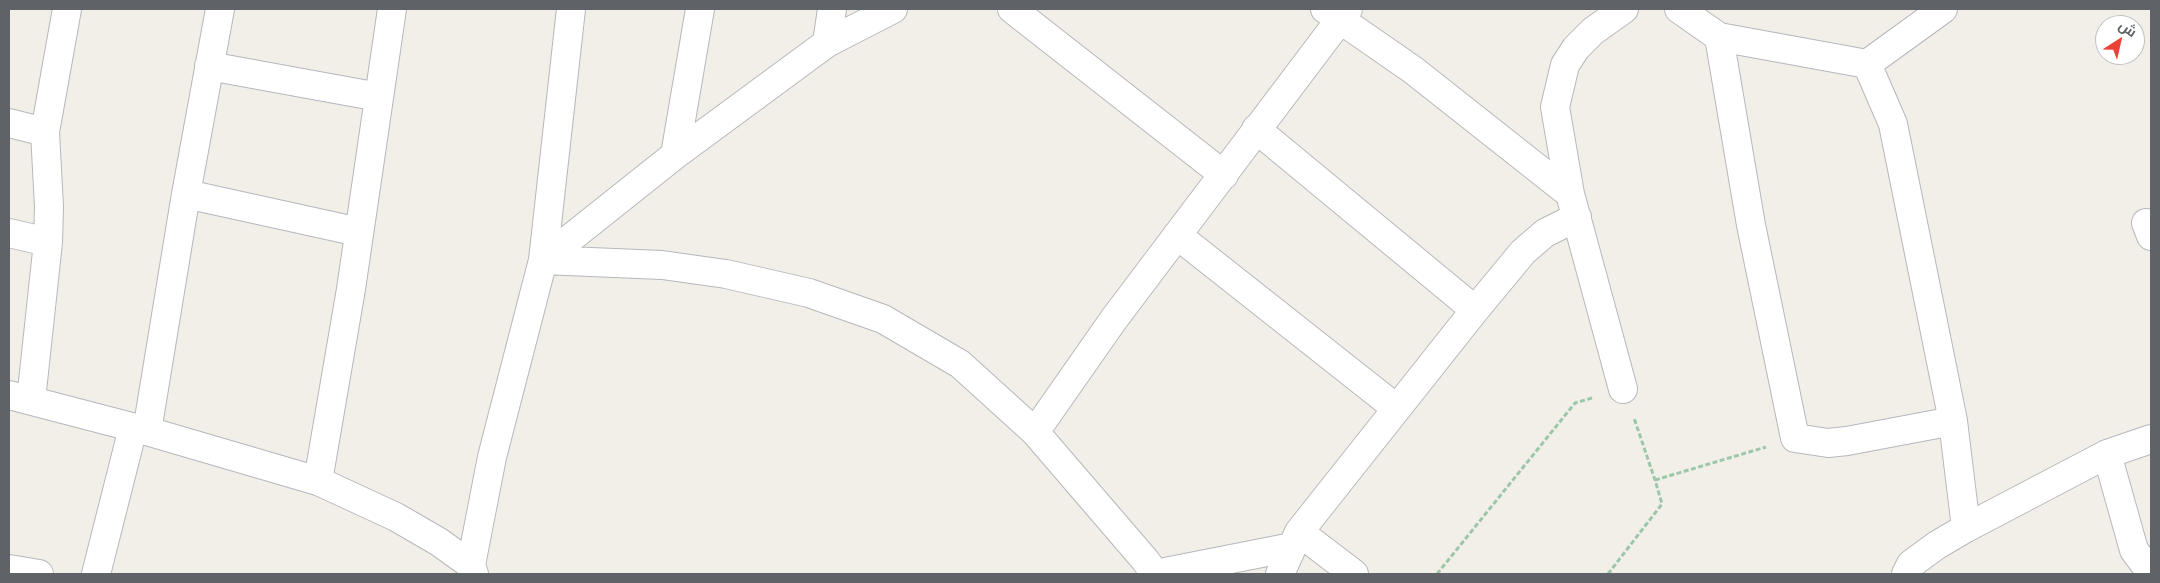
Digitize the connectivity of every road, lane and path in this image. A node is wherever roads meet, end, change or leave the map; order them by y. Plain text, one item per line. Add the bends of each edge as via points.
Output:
1 (67, 9) edge
2 (220, 9) edge
3 (392, 9) edge
4 (571, 9) edge
5 (700, 9) edge
6 (832, 9) edge
7 (893, 9) edge
8 (1012, 9) edge
9 (1624, 9) edge
10 (1679, 9) edge
11 (1943, 9) edge
12 (1338, 13) edge
13 (1719, 37) junction
14 (827, 43) junction
15 (1867, 64) junction
16 (209, 66) junction
17 (379, 97) junction
18 (9, 124) edge
19 (1256, 129) junction
20 (45, 132) junction
21 (675, 154) junction
22 (1224, 175) junction
23 (186, 194) junction
24 (1574, 206) junction
25 (9, 232) edge
26 (359, 232) junction
27 (1177, 235) junction
28 (48, 242) junction
29 (543, 260) junction
30 (1475, 310) junction
31 (1623, 389) junction
32 (20, 398) edge
33 (1396, 408) junction
34 (1953, 421) junction
35 (140, 430) junction
36 (1035, 432) junction
37 (1795, 438) junction
38 (2151, 439) edge
39 (2107, 454) junction
40 (1656, 480) junction
41 (318, 481) junction
42 (1966, 528) junction
43 (1295, 540) junction
44 (9, 569) edge
45 (1908, 569) edge
46 (472, 570) edge
47 (2151, 573) edge
48 (39, 574) edge
49 (96, 574) edge
50 (1155, 574) edge
51 (1280, 574) edge
52 (1354, 574) edge
53 (1438, 574) edge
54 (1608, 574) edge
55 (1884, 574) edge

1 - 20 street
2 - 16 street
3 - 17 street
4 - 29 street
5 - 21 street
6 - 14 street
7 - 14 street
8 - 22 street
9 - 24 street via 1587,37 1564,65 1555,106
10 - 13 street
11 - 15 street
12 - 19 street
12 - 24 street via 1413,70
13 - 15 street
13 - 37 street via 1751,225
14 - 21 street
15 - 34 street via 1893,124
16 - 17 street
16 - 23 street
17 - 26 street
18 - 20 street
19 - 22 street
19 - 30 street
20 - 28 street
21 - 29 street
22 - 27 street
23 - 26 street
23 - 35 street
24 - 30 street via 1523,252
24 - 31 street
25 - 28 street
26 - 41 street
27 - 33 street
27 - 36 street
28 - 32 street
29 - 36 street via 662,265 726,274 808,293 883,319 960,364
29 - 46 street via 492,457
30 - 33 street
31 - 40 path
31 - 53 path via 1575,403
32 - 35 street
33 - 43 street
34 - 37 street via 1828,443
34 - 42 street
35 - 41 street
35 - 49 street
36 - 50 street
37 - 40 path
38 - 39 street
39 - 42 street
39 - 47 street via 2134,550
40 - 54 path via 1662,504
41 - 46 street via 396,517 439,542
42 - 45 street via 1937,545
43 - 50 street
43 - 51 street
43 - 52 street
44 - 48 street
45 - 55 street

